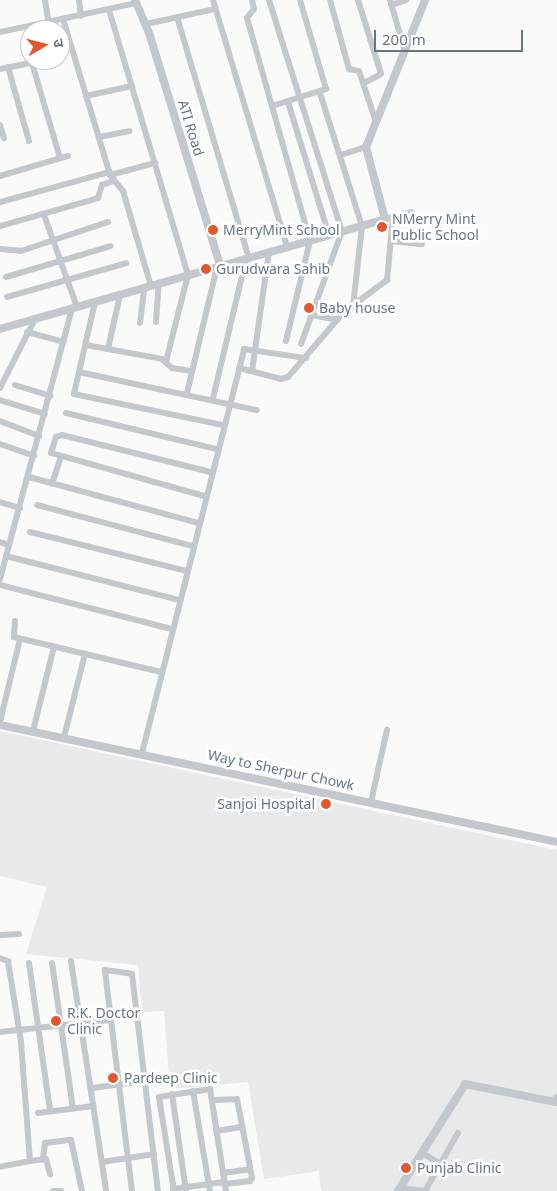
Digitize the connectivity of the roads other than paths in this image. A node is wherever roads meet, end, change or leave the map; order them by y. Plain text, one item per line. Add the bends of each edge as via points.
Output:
1 (45, 0) edge
2 (79, 0) edge
3 (213, 0) edge
4 (252, 0) edge
5 (269, 0) edge
6 (300, 0) edge
7 (330, 0) edge
8 (358, 0) edge
9 (406, 0) edge
10 (425, 0) edge
11 (136, 2) edge
12 (391, 2) edge
13 (215, 9) junction
14 (109, 10) junction
15 (81, 16) junction
16 (177, 17) junction
17 (63, 19) junction
18 (48, 20) edge
19 (58, 20) edge
20 (146, 24) junction
21 (20, 28) edge
22 (0, 32) edge
23 (404, 48) junction
24 (20, 65) edge
25 (8, 67) junction
26 (0, 68) edge
27 (34, 70) edge
28 (364, 83) junction
29 (132, 86) junction
30 (320, 93) junction
31 (86, 96) junction
32 (300, 99) junction
33 (288, 102) junction
34 (272, 106) junction
35 (375, 119) junction
36 (0, 124) edge
37 (129, 131) dead end
38 (99, 137) junction
39 (4, 138) dead end
40 (29, 141) dead end
41 (366, 147) junction
42 (68, 156) dead end
43 (341, 156) junction
44 (60, 158) junction
45 (155, 162) junction
46 (0, 176) edge
47 (111, 176) junction
48 (0, 202) edge
49 (411, 212) dead end
50 (44, 215) junction
51 (389, 218) junction
52 (108, 222) dead end
53 (0, 226) edge
54 (362, 226) junction
55 (342, 231) junction
56 (329, 235) junction
57 (54, 240) junction
58 (310, 241) junction
59 (391, 241) junction
60 (422, 244) dead end
61 (111, 246) dead end
62 (287, 247) junction
63 (0, 249) edge
64 (269, 252) junction
65 (248, 258) junction
66 (62, 261) junction
67 (126, 263) dead end
68 (219, 266) junction
69 (188, 275) junction
70 (6, 278) dead end
71 (68, 280) junction
72 (151, 286) junction
73 (120, 295) junction
74 (7, 297) dead end
75 (95, 302) junction
76 (353, 306) junction
77 (75, 308) junction
78 (311, 315) junction
79 (36, 319) junction
80 (338, 320) junction
81 (156, 322) dead end
82 (140, 323) dead end
83 (0, 329) edge
84 (27, 332) junction
85 (286, 341) dead end
86 (64, 342) junction
87 (300, 344) dead end
88 (86, 345) junction
89 (256, 348) junction
90 (108, 349) junction
91 (306, 358) junction
92 (166, 361) junction
93 (239, 368) junction
94 (192, 371) junction
95 (252, 371) junction
96 (79, 372) junction
97 (15, 385) dead end
98 (0, 388) edge
99 (187, 393) junction
100 (50, 396) junction
101 (213, 398) junction
102 (0, 400) edge
103 (230, 401) junction
104 (257, 410) dead end
105 (66, 413) dead end
106 (45, 414) junction
107 (0, 421) edge
108 (223, 425) junction
109 (39, 436) junction
110 (0, 444) edge
111 (216, 449) junction
112 (34, 456) junction
113 (60, 458) junction
114 (210, 472) junction
115 (29, 477) junction
116 (52, 484) junction
117 (204, 496) junction
118 (0, 502) edge
119 (37, 505) dead end
120 (20, 508) junction
121 (198, 523) junction
122 (30, 532) dead end
123 (0, 542) edge
124 (9, 544) junction
125 (192, 546) junction
126 (6, 556) junction
127 (186, 571) junction
128 (0, 580) edge
129 (0, 585) edge
130 (179, 600) junction
131 (15, 621) dead end
132 (171, 629) junction
133 (20, 639) junction
134 (54, 647) junction
135 (85, 654) junction
136 (161, 672) junction
137 (0, 723) edge
138 (387, 730) dead end
139 (33, 731) junction
140 (64, 738) junction
141 (142, 753) junction
142 (371, 802) junction
143 (557, 842) edge
144 (19, 934) dead end
145 (0, 935) edge
146 (0, 958) edge
147 (71, 961) dead end
148 (28, 963) dead end
149 (52, 963) dead end
150 (109, 1020) junction
151 (81, 1023) junction
152 (62, 1026) junction
153 (38, 1028) junction
154 (18, 1030) junction
155 (0, 1032) edge
156 (144, 1081) junction
157 (118, 1084) junction
158 (92, 1088) junction
159 (194, 1091) junction
160 (172, 1094) junction
161 (213, 1100) junction
162 (557, 1101) edge
163 (94, 1106) junction
164 (73, 1108) junction
165 (50, 1111) junction
166 (38, 1113) dead end
167 (242, 1127) junction
168 (216, 1130) junction
169 (458, 1133) dead end
170 (421, 1152) junction
171 (154, 1154) junction
172 (129, 1157) junction
173 (43, 1158) junction
174 (30, 1161) junction
175 (102, 1162) junction
176 (440, 1164) junction
177 (0, 1167) edge
178 (250, 1169) junction
179 (223, 1173) junction
180 (50, 1174) dead end
181 (225, 1186) edge
182 (209, 1188) edge
183 (185, 1189) edge
184 (174, 1190) edge
185 (399, 1190) edge
186 (53, 1191) edge
187 (61, 1191) edge
188 (82, 1191) edge
189 (106, 1191) edge
190 (132, 1191) edge
191 (158, 1191) edge
192 (426, 1191) edge

1 - 18 street
2 - 15 street
3 - 13 street
4 - 34 street via 254,10 247,18
5 - 32 street
6 - 30 street via 326,86
7 - 28 street via 349,68 359,71
8 - 28 street via 381,74
9 - 12 street
10 - 23 street
11 - 14 street
11 - 20 street, ATI Road
12 - 23 street
13 - 16 street
13 - 62 street
14 - 15 street
14 - 29 street
15 - 17 street
16 - 20 street
16 - 65 street
17 - 19 street
17 - 31 street
20 - 68 street, ATI Road
21 - 22 street
23 - 35 street
24 - 25 street
25 - 26 street
25 - 40 street
27 - 44 street
28 - 35 street
29 - 31 street
29 - 45 street
30 - 32 street
30 - 43 street
31 - 38 street
32 - 33 street
32 - 55 street
33 - 34 street
33 - 56 street
34 - 58 street
35 - 41 street
36 - 39 street
37 - 38 street
38 - 47 street
41 - 43 street
41 - 51 street
42 - 44 street
43 - 54 street
44 - 46 street
45 - 47 street
45 - 69 street
47 - 48 street
47 - 50 street via 102,185 98,198
47 - 72 street via 123,191
49 - 51 street
50 - 53 street
50 - 57 street
51 - 54 street
51 - 59 street
52 - 57 street
54 - 55 street
54 - 76 street
55 - 56 street
55 - 78 street
56 - 58 street
57 - 63 street via 18,252
57 - 66 street
58 - 62 street
58 - 85 street
59 - 60 street
59 - 76 street via 387,280
61 - 66 street
62 - 64 street
64 - 65 street
64 - 89 street
65 - 68 street
65 - 101 street
66 - 70 street
66 - 71 street
67 - 71 street
68 - 69 street
68 - 94 street
69 - 72 street
69 - 92 street
71 - 74 street
71 - 77 street
72 - 73 street
72 - 81 street
72 - 82 street
73 - 75 street
73 - 90 street
75 - 77 street
75 - 88 street
76 - 80 street
77 - 79 street
77 - 86 street
78 - 80 street
78 - 87 street
79 - 83 street
79 - 84 street
80 - 91 street
84 - 86 street
84 - 98 street
86 - 100 street
88 - 90 street
88 - 96 street
89 - 91 street
89 - 93 street via 245,348
89 - 95 street
90 - 92 street
91 - 95 street via 285,379
92 - 94 street via 172,368
93 - 95 street
93 - 103 street
94 - 99 street
96 - 99 street
96 - 108 street via 76,395
97 - 100 street
99 - 101 street
100 - 106 street
101 - 103 street
102 - 106 street
103 - 104 street
103 - 108 street
105 - 111 street
106 - 109 street
107 - 109 street
108 - 111 street
109 - 112 street
110 - 112 street
111 - 114 street
112 - 115 street
113 - 114 street via 50,454 59,435
113 - 116 street
113 - 117 street
114 - 117 street
115 - 116 street
115 - 120 street
116 - 121 street
117 - 121 street
118 - 120 street
119 - 125 street
120 - 124 street
121 - 125 street
122 - 127 street
123 - 124 street
124 - 126 street
125 - 127 street
126 - 128 street
126 - 130 street
127 - 130 street
129 - 132 street
130 - 132 street
131 - 133 street via 12,636
132 - 136 street
133 - 134 street
133 - 137 street
134 - 135 street
134 - 139 street
135 - 136 street
135 - 140 street
136 - 141 street
137 - 139 street, Way to Sherpur Chowk
138 - 142 street
139 - 140 street, Way to Sherpur Chowk
140 - 141 street, Way to Sherpur Chowk
141 - 142 street, Way to Sherpur Chowk
142 - 143 street, Way to Sherpur Chowk
144 - 145 street
146 - 154 street via 8,961
147 - 151 street
148 - 153 street
149 - 152 street
150 - 151 street
150 - 156 street via 103,970 129,971
150 - 157 street
151 - 152 street
151 - 158 street
152 - 153 street
152 - 164 street
153 - 154 street
153 - 165 street
154 - 155 street
154 - 174 street
156 - 157 street
156 - 171 street
157 - 158 street
157 - 172 street
158 - 163 street
159 - 160 street
159 - 161 street via 210,1089
159 - 182 street
160 - 183 street
160 - 184 street via 159,1099
161 - 167 street via 236,1098
161 - 168 street
162 - 170 street via 465,1084
163 - 164 street
163 - 175 street
164 - 165 street
165 - 166 street
167 - 168 street
167 - 178 street
168 - 179 street
169 - 176 street
170 - 176 street
170 - 185 street
171 - 172 street
171 - 191 street
172 - 175 street
172 - 190 street
173 - 174 street
173 - 180 street
173 - 188 street via 45,1143 72,1140
174 - 177 street
175 - 189 street
176 - 192 street
178 - 179 street
178 - 181 street via 251,1181
179 - 181 street
181 - 182 street
182 - 183 street
183 - 184 street
185 - 192 street
186 - 187 street

